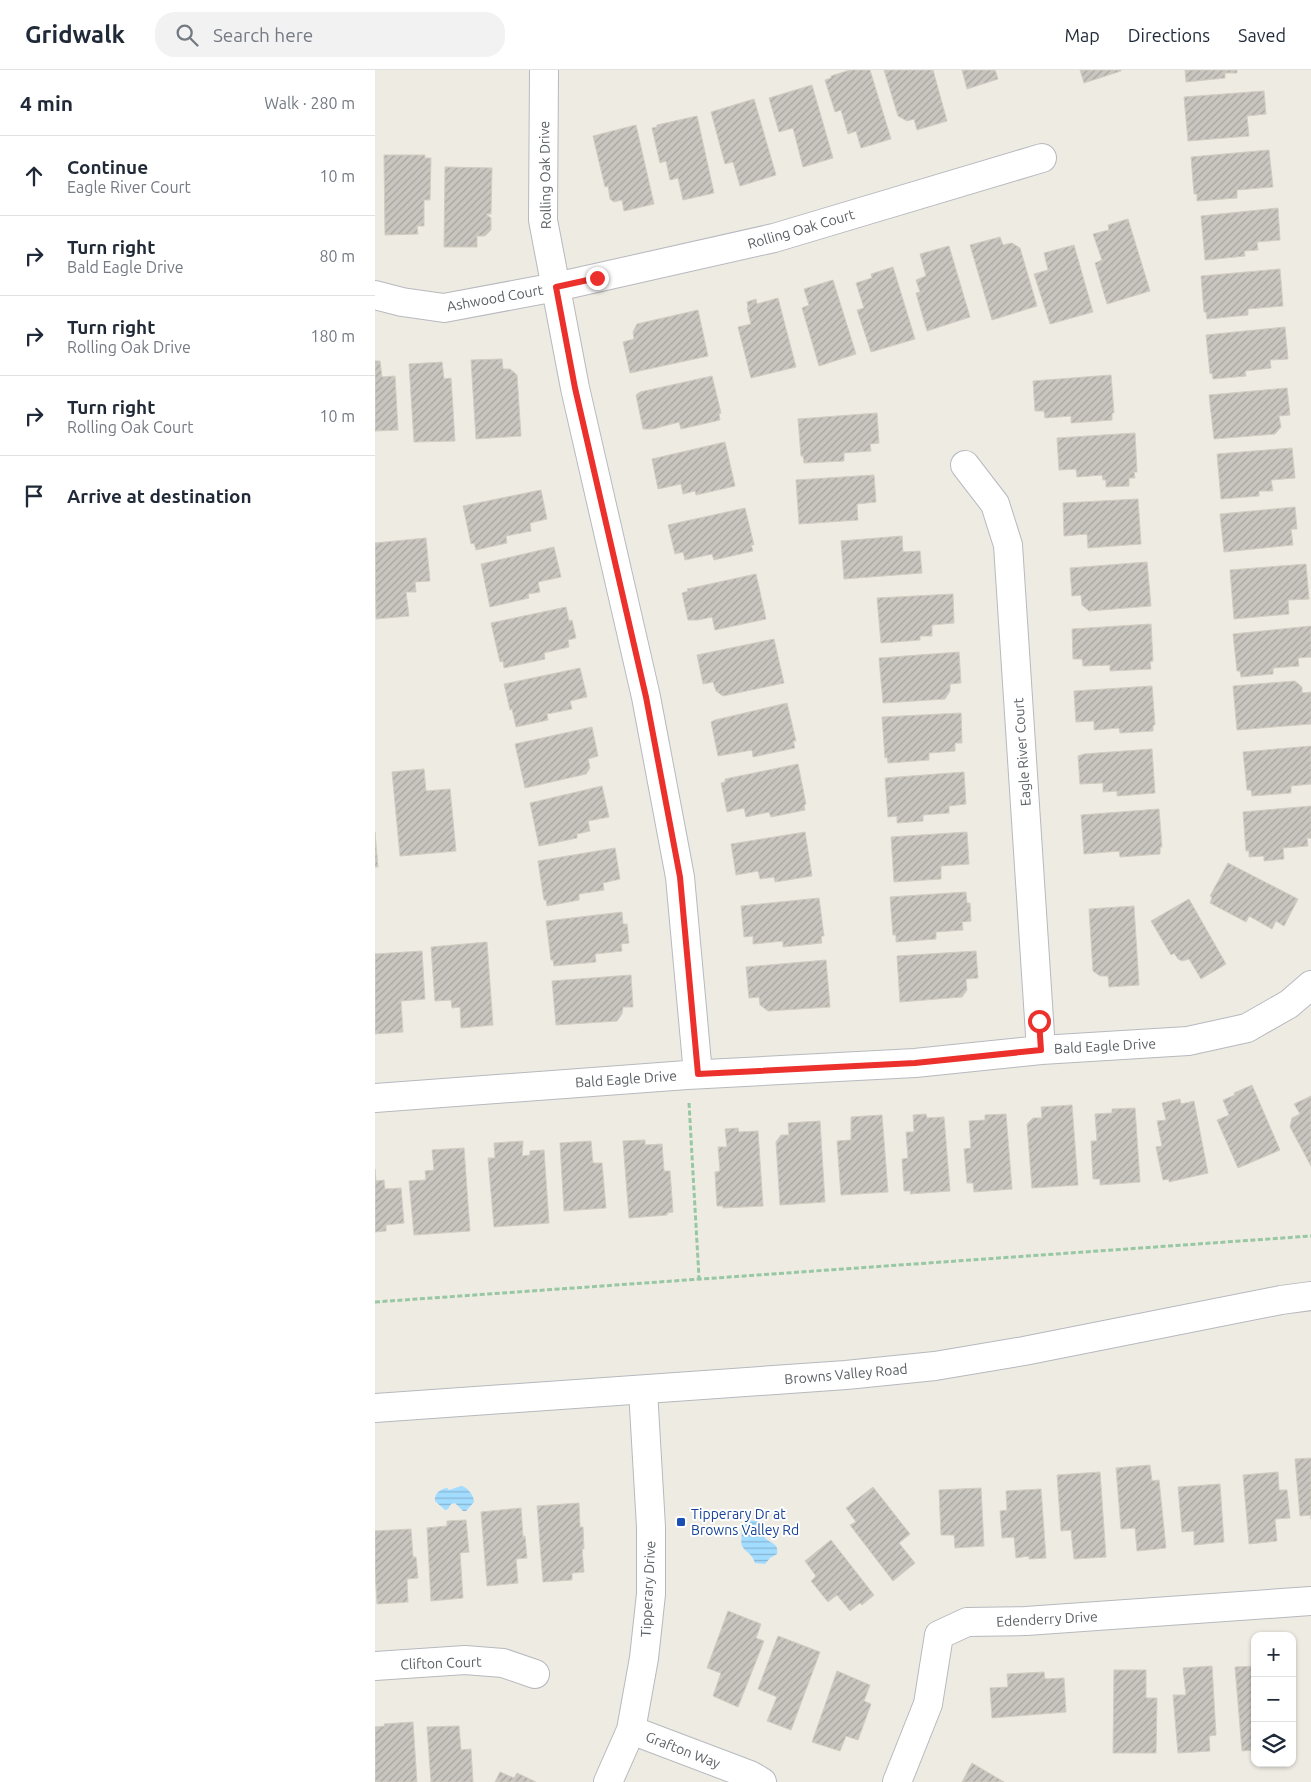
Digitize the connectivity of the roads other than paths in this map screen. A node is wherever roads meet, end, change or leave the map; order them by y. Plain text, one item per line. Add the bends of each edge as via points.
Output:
1 (544, 70) edge
2 (1042, 158) dead end
3 (556, 287) junction
4 (375, 295) edge
5 (965, 466) dead end
6 (1311, 985) edge
7 (1041, 1050) junction
8 (693, 1075) junction
9 (375, 1098) edge
10 (1311, 1296) edge
11 (643, 1390) junction
12 (375, 1408) edge
13 (1311, 1601) edge
14 (375, 1666) edge
15 (535, 1674) dead end
16 (631, 1730) junction
17 (608, 1782) edge
18 (762, 1782) edge
19 (897, 1782) edge

1 - 3 street, Rolling Oak Drive via 543,220
2 - 3 street, Rolling Oak Court via 775,238
3 - 4 street, Ashwood Court via 444,308
3 - 8 street, Rolling Oak Drive via 575,388 646,697 680,877
5 - 7 street, Eagle River Court via 995,504 1008,545
6 - 7 street, Bald Eagle Drive via 1289,1004 1247,1028 1188,1041
7 - 8 street, Bald Eagle Drive via 915,1063
8 - 9 street, Bald Eagle Drive
10 - 11 street, Browns Valley Road via 935,1366 846,1376
11 - 12 street, Browns Valley Road
11 - 16 street, Tipperary Drive via 651,1526 651,1594
13 - 19 street, Edenderry Drive via 1026,1621 967,1622 939,1635 928,1704
14 - 15 street, Clifton Court via 465,1660 503,1663
16 - 17 street, Tipperary Drive
16 - 18 street, Grafton Way

